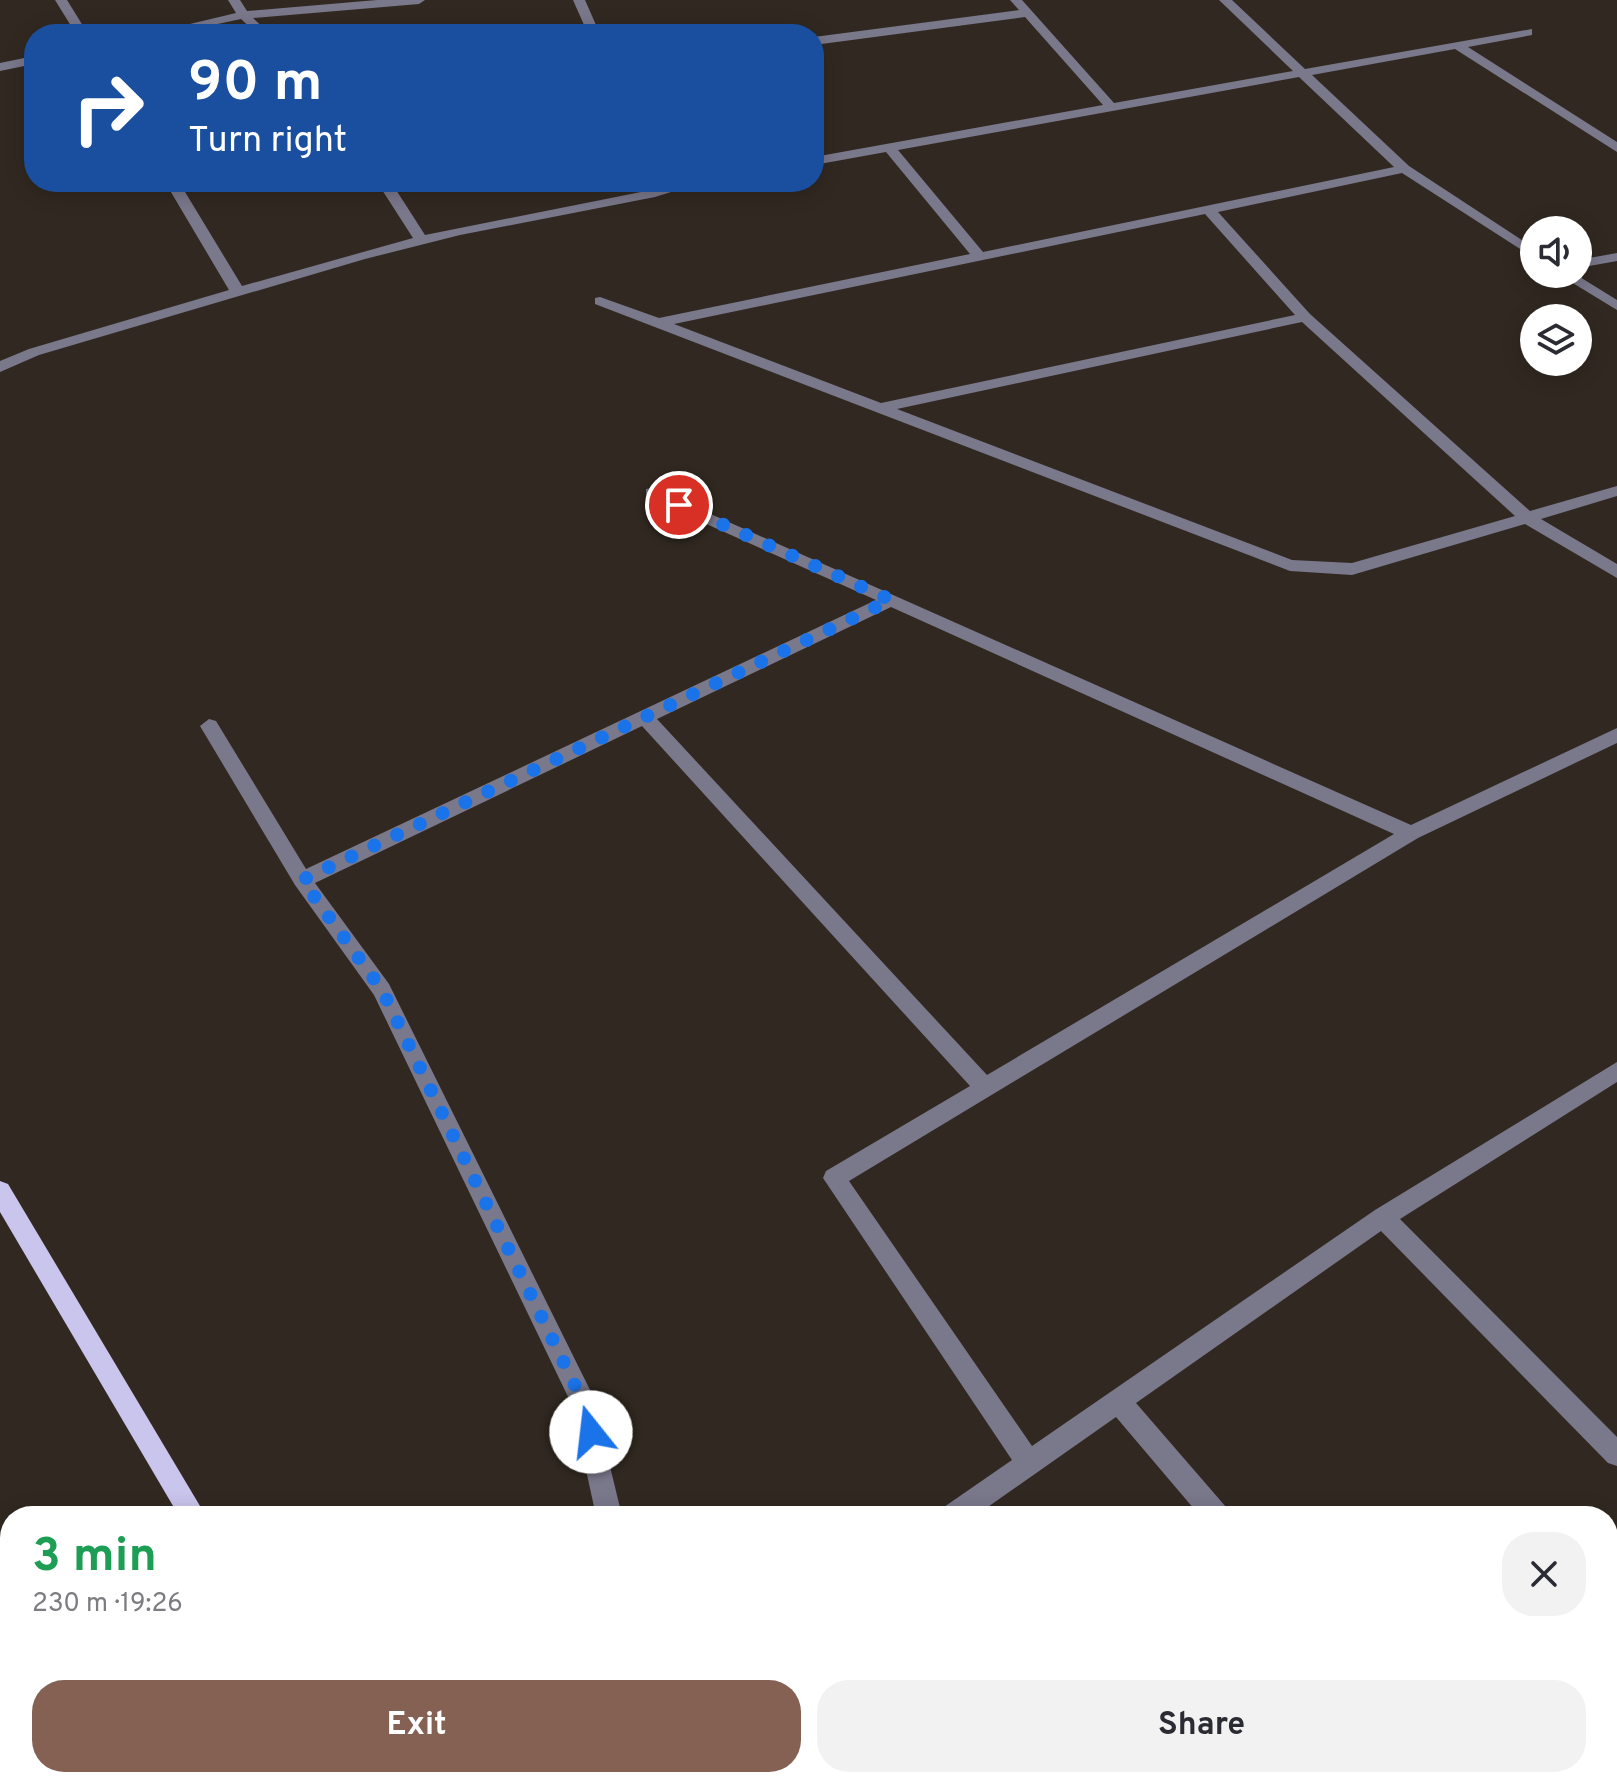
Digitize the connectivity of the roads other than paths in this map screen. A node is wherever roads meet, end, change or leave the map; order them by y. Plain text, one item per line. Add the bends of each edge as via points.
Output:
1 (61, 0) edge
2 (234, 0) edge
3 (419, 0) edge
4 (579, 0) edge
5 (1016, 0) edge
6 (1225, 0) edge
7 (1027, 13) junction
8 (243, 15) junction
9 (76, 24) edge
10 (201, 24) edge
11 (253, 24) edge
12 (590, 24) edge
13 (1528, 32) dead end
14 (824, 40) edge
15 (1457, 45) junction
16 (24, 62) edge
17 (0, 67) edge
18 (1307, 73) junction
19 (1113, 109) junction
20 (1617, 130) edge
21 (1596, 134) junction
22 (890, 148) junction
23 (1617, 148) edge
24 (824, 159) edge
25 (1404, 169) junction
26 (178, 192) edge
27 (390, 192) edge
28 (656, 192) edge
29 (1208, 209) junction
30 (422, 241) junction
31 (1520, 245) edge
32 (979, 256) junction
33 (1617, 257) edge
34 (1592, 261) edge
35 (1588, 288) edge
36 (238, 292) junction
37 (600, 301) dead end
38 (1617, 306) edge
39 (1305, 317) junction
40 (658, 323) junction
41 (0, 367) edge
42 (880, 408) junction
43 (1617, 491) edge
44 (652, 493) dead end
45 (1526, 517) junction
46 (1617, 572) edge
47 (891, 600) junction
48 (645, 717) junction
49 (209, 726) dead end
50 (1617, 735) edge
51 (1411, 833) junction
52 (302, 880) junction
53 (1617, 1071) edge
54 (985, 1088) junction
55 (0, 1191) edge
56 (1383, 1217) junction
57 (1118, 1401) junction
58 (1617, 1454) edge
59 (1029, 1463) junction
60 (187, 1506) edge
61 (607, 1506) edge
62 (967, 1506) edge
63 (1208, 1506) edge

1 - 9 street
2 - 8 street
3 - 8 street
4 - 12 street
5 - 7 street
6 - 18 street
7 - 14 street
7 - 19 street
8 - 10 street
8 - 11 street
13 - 15 street
15 - 18 street
15 - 21 street
16 - 17 street
18 - 19 street
18 - 25 street
19 - 22 street
20 - 21 street
21 - 23 street
22 - 24 street
22 - 32 street
25 - 29 street
25 - 31 street
26 - 36 street
27 - 30 street
28 - 30 street
29 - 32 street
29 - 39 street
30 - 36 street
32 - 40 street
33 - 34 street
35 - 38 street
36 - 41 street via 34,352
37 - 40 street
39 - 42 street
39 - 45 street
40 - 42 street
42 - 45 street via 1290,565 1352,569
43 - 45 street
44 - 47 street
45 - 46 street
47 - 48 street
47 - 51 street
48 - 52 street
48 - 54 street
49 - 52 street
50 - 51 street
51 - 54 street
52 - 61 street via 382,990 584,1404
53 - 56 street
54 - 59 street via 834,1178
55 - 60 main road
56 - 57 street
56 - 58 street
57 - 59 street
57 - 63 street
59 - 62 street

